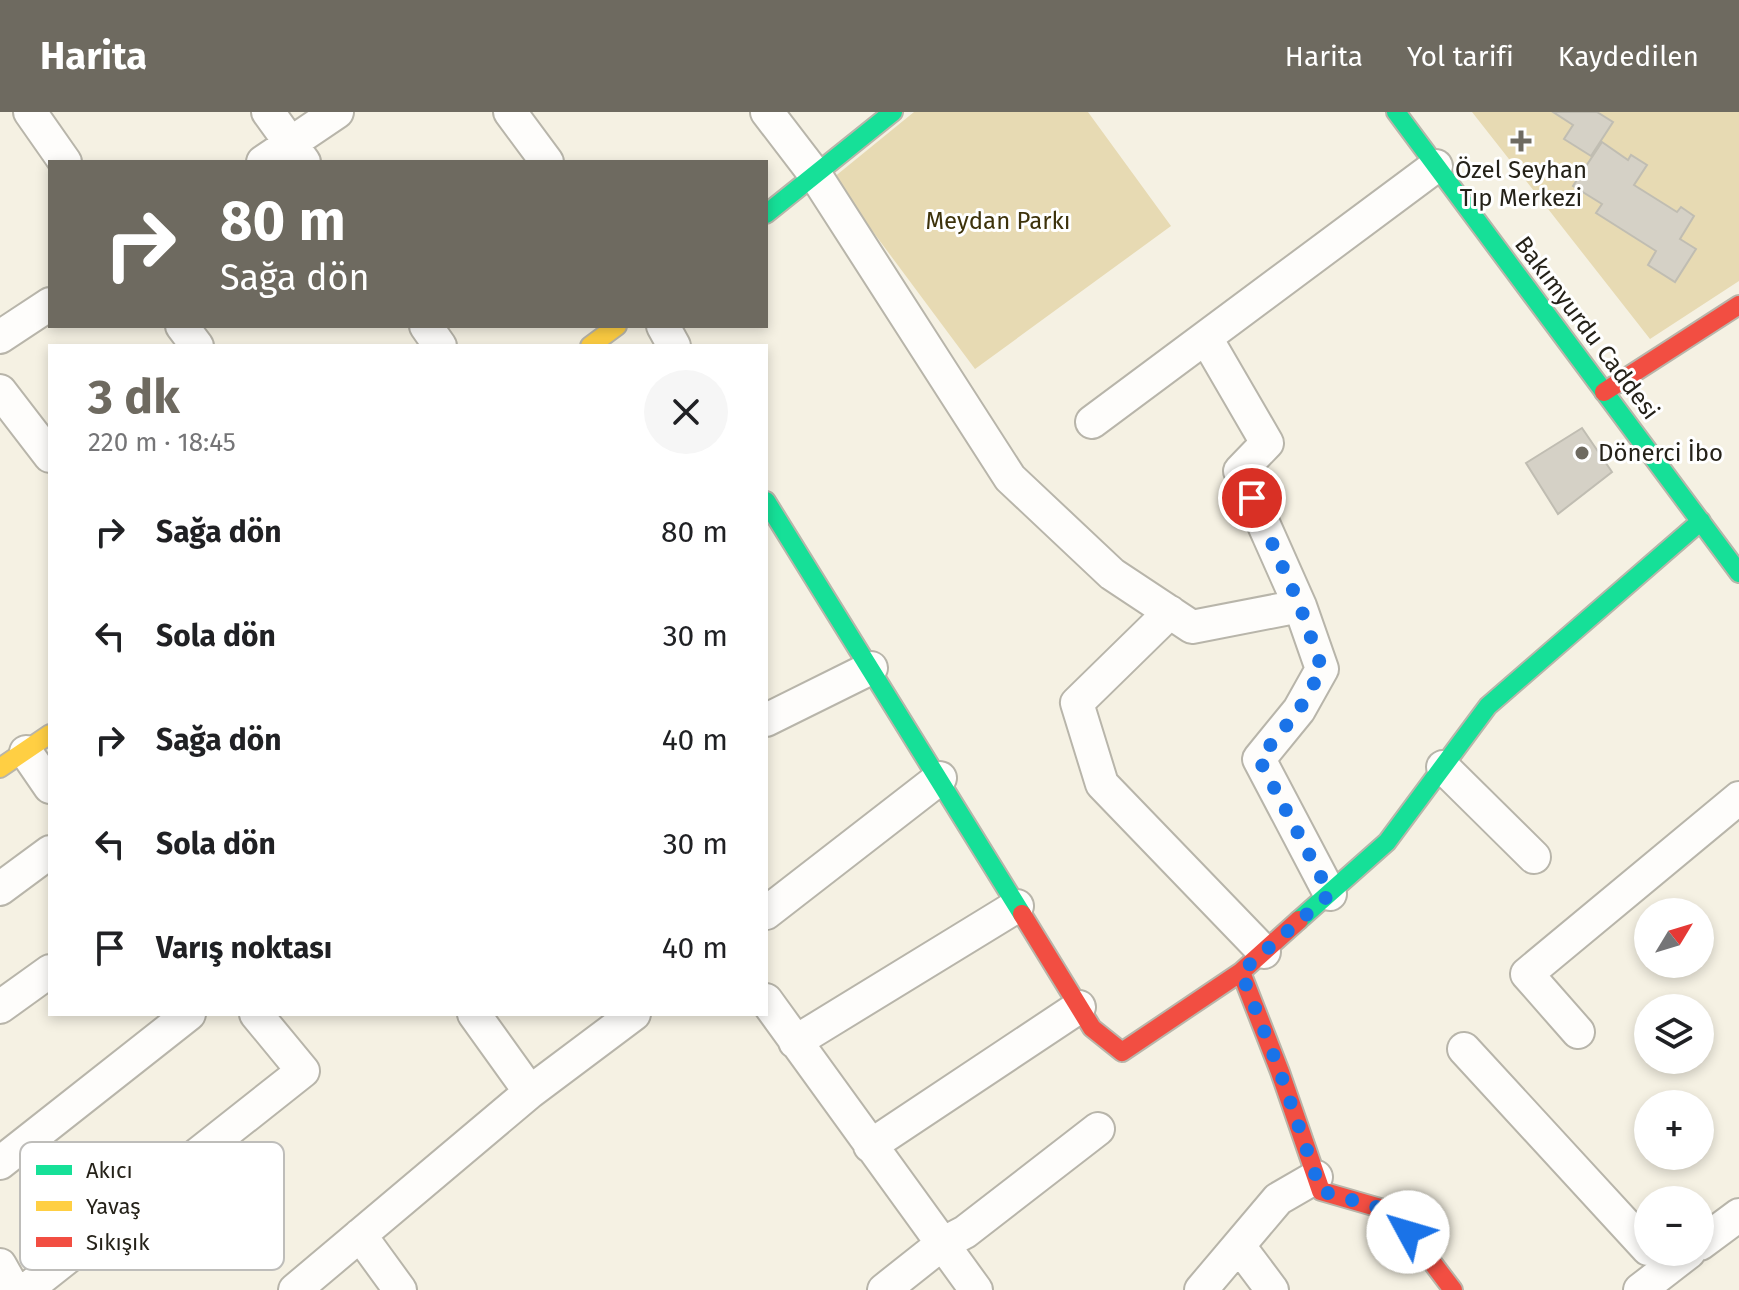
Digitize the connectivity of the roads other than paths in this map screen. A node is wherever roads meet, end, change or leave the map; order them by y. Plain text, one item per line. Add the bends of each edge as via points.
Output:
1 (30, 112) edge
2 (268, 112) edge
3 (337, 112) edge
4 (510, 112) edge
5 (767, 112) edge
6 (893, 112) edge
7 (1399, 114) edge
8 (298, 153) edge
9 (64, 160) edge
10 (271, 160) edge
11 (546, 160) edge
12 (1436, 166) junction
13 (816, 176) junction
14 (768, 212) edge
15 (48, 305) edge
16 (1739, 305) edge
17 (614, 328) edge
18 (0, 337) edge
19 (1206, 338) junction
20 (593, 344) edge
21 (0, 391) edge
22 (1604, 392) junction
23 (1092, 422) dead end
24 (48, 453) edge
25 (768, 504) edge
26 (1701, 521) junction
27 (1739, 573) edge
28 (1300, 606) junction
29 (1170, 612) junction
30 (871, 668) junction
31 (768, 719) edge
32 (25, 751) edge
33 (1443, 767) junction
34 (940, 778) junction
35 (48, 784) edge
36 (1739, 798) edge
37 (48, 853) edge
38 (1534, 857) dead end
39 (0, 889) edge
40 (1330, 894) junction
41 (1017, 906) junction
42 (768, 911) edge
43 (1253, 962) junction
44 (48, 972) edge
45 (768, 1003) edge
46 (0, 1007) edge
47 (1079, 1007) junction
48 (186, 1016) edge
49 (258, 1016) edge
50 (475, 1016) edge
51 (631, 1016) edge
52 (1578, 1032) dead end
53 (795, 1042) junction
54 (1464, 1049) dead end
55 (530, 1092) junction
56 (1098, 1129) dead end
57 (27, 1142) edge
58 (213, 1142) edge
59 (870, 1146) junction
60 (20, 1147) edge
61 (0, 1163) edge
62 (1316, 1177) junction
63 (1736, 1224) edge
64 (1634, 1225) edge
65 (360, 1235) junction
66 (1714, 1236) edge
67 (942, 1244) junction
68 (1239, 1246) junction
69 (0, 1265) edge
70 (1657, 1266) edge
71 (51, 1270) edge
72 (14, 1290) edge
73 (26, 1290) edge
74 (295, 1290) edge
75 (400, 1290) edge
76 (884, 1290) edge
77 (976, 1290) edge
78 (1201, 1290) edge
79 (1272, 1290) edge
80 (1453, 1290) edge
81 (1640, 1290) edge

1 - 9 street
2 - 8 street
3 - 8 street
4 - 11 street
5 - 13 street
6 - 13 street
7 - 12 street, Bakımyurdu Caddesi
8 - 10 street
12 - 19 street
12 - 22 street, Bakımyurdu Caddesi
13 - 14 street
13 - 29 street via 1010,478 1112,574
15 - 18 street
16 - 22 street
17 - 20 street
19 - 23 street
19 - 28 street via 1267,443 1240,471
21 - 24 street
22 - 26 street, Bakımyurdu Caddesi
25 - 30 street
26 - 27 street, Bakımyurdu Caddesi
26 - 33 street via 1488,706
28 - 29 street via 1192,627
28 - 40 street via 1322,669 1299,710 1259,759
29 - 43 street via 1077,703 1102,784
30 - 31 street
30 - 34 street
32 - 35 street
33 - 38 street
33 - 40 street via 1387,842
34 - 41 street
34 - 42 street
36 - 52 street via 1527,974
37 - 39 street
40 - 43 street
41 - 47 street
41 - 53 street
43 - 47 street via 1122,1052 1092,1028
43 - 62 street via 1280,1072
44 - 46 street
45 - 53 street
47 - 59 street
48 - 57 street
49 - 58 street via 303,1071
50 - 55 street
51 - 55 street
53 - 59 street
54 - 64 street
55 - 65 street
56 - 67 street
59 - 67 street
60 - 61 street
62 - 68 street via 1278,1199
62 - 80 street via 1321,1191 1394,1212
63 - 66 street
65 - 74 street
65 - 75 street
67 - 76 street
67 - 77 street
68 - 78 street
68 - 79 street
69 - 72 street
70 - 81 street
71 - 73 street

